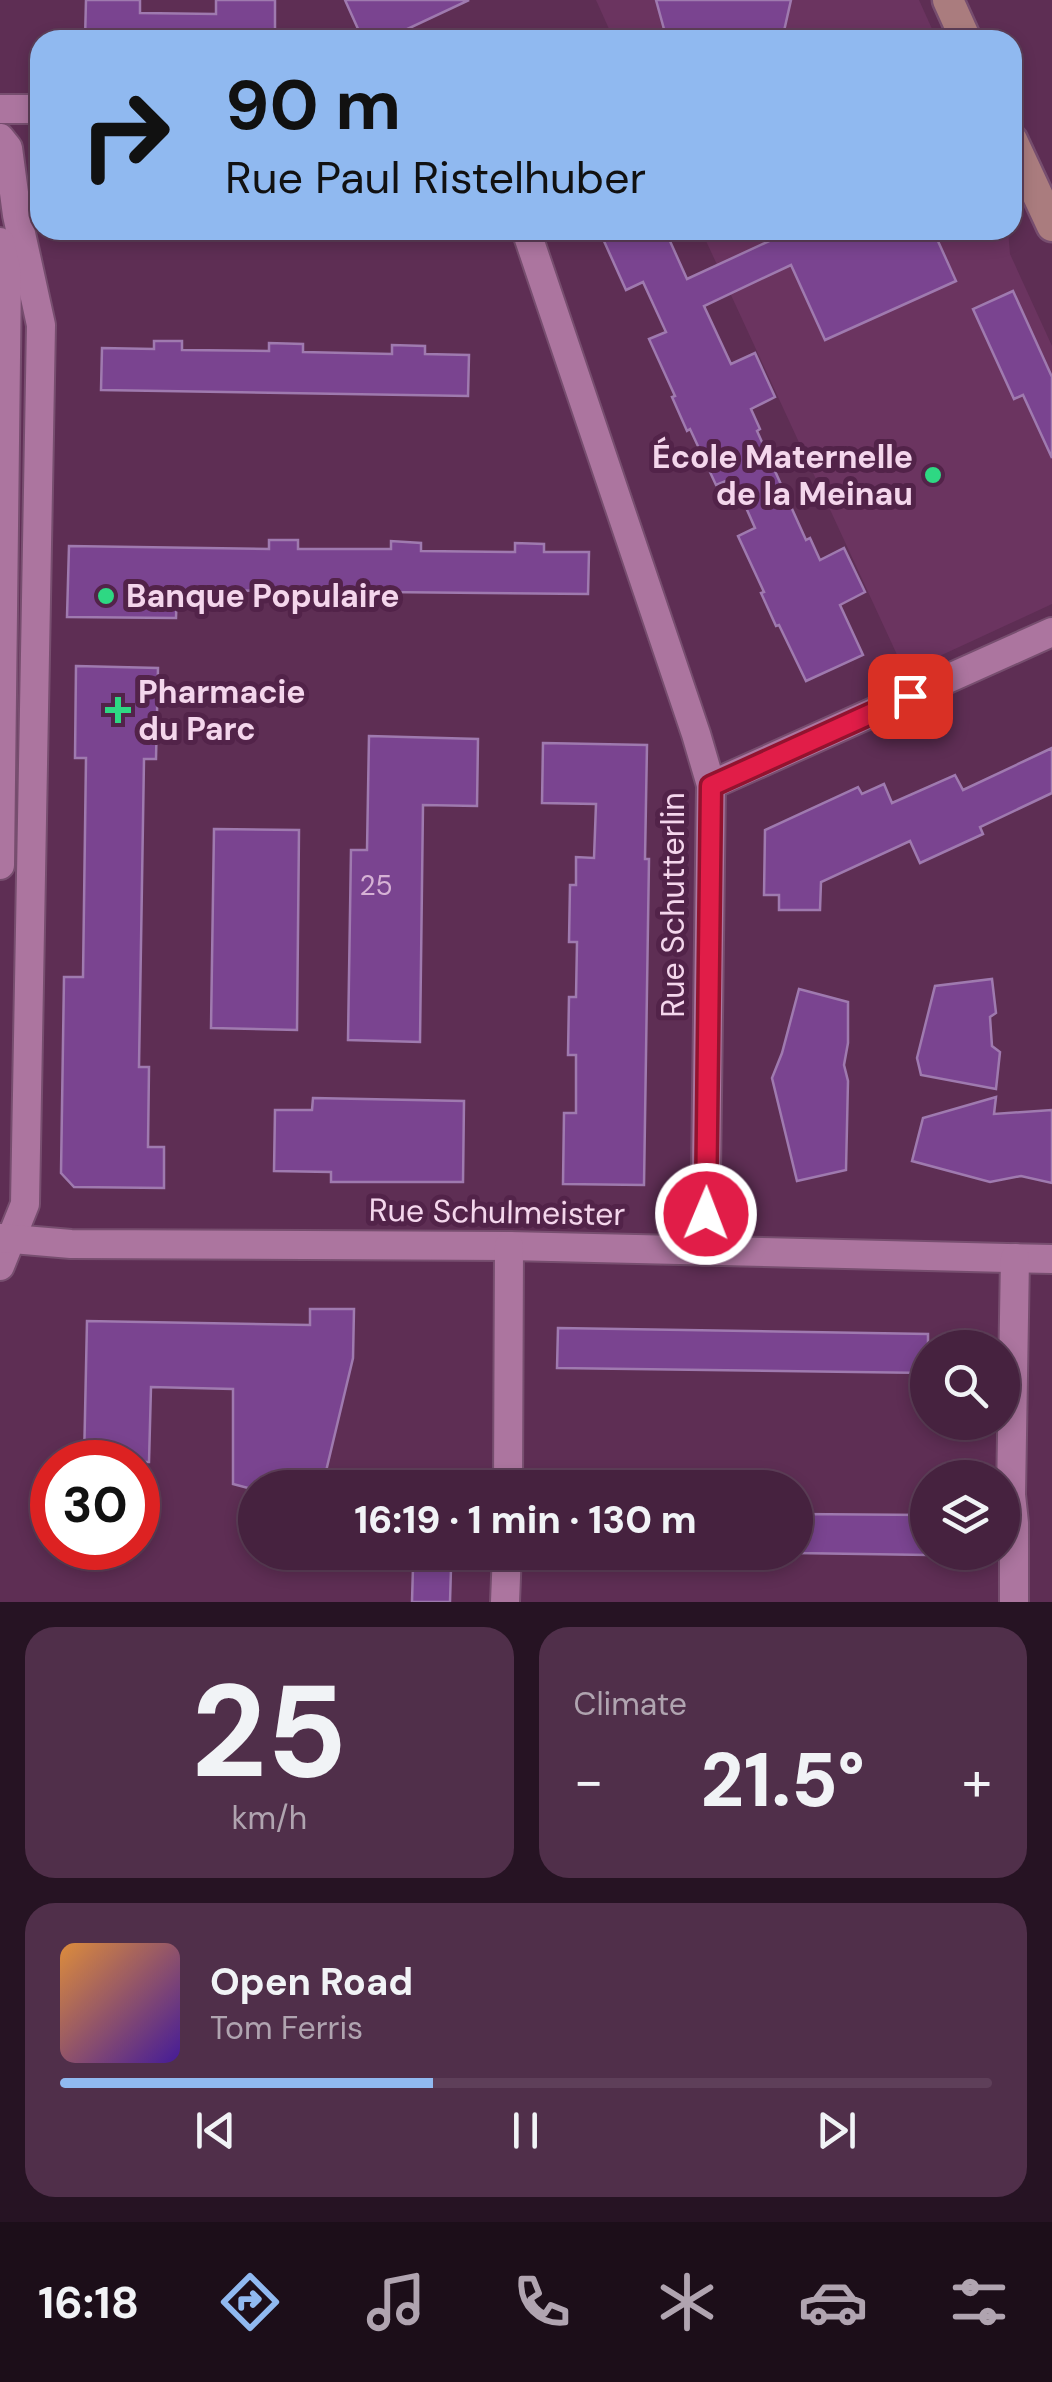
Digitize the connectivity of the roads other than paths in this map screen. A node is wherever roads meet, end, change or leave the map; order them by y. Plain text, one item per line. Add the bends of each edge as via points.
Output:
1 (948, 0) edge
2 (962, 30) edge
3 (0, 109) edge
4 (30, 109) edge
5 (0, 138) edge
6 (1022, 159) edge
7 (1049, 212) edge
8 (529, 240) edge
9 (0, 242) edge
10 (1052, 632) edge
11 (711, 786) junction
12 (0, 865) edge
13 (6, 1238) edge
14 (509, 1246) junction
15 (705, 1251) junction
16 (1015, 1258) junction
17 (1052, 1259) edge
18 (0, 1266) edge
19 (508, 1470) edge
20 (507, 1570) edge
21 (505, 1602) edge
22 (1014, 1602) edge

1 - 2 street
3 - 4 street
5 - 13 street via 8,148 42,325 25,1204
6 - 7 street
8 - 11 street, Rue Schutterlin
9 - 12 street via 7,273
10 - 11 street
11 - 15 street, Rue Schutterlin
13 - 14 street, Rue Schulmeister
13 - 18 street
14 - 15 street, Rue Schulmeister
14 - 19 street
15 - 16 street, Rue Schulmeister
16 - 17 street, Rue Schulmeister
16 - 22 street
20 - 21 street

